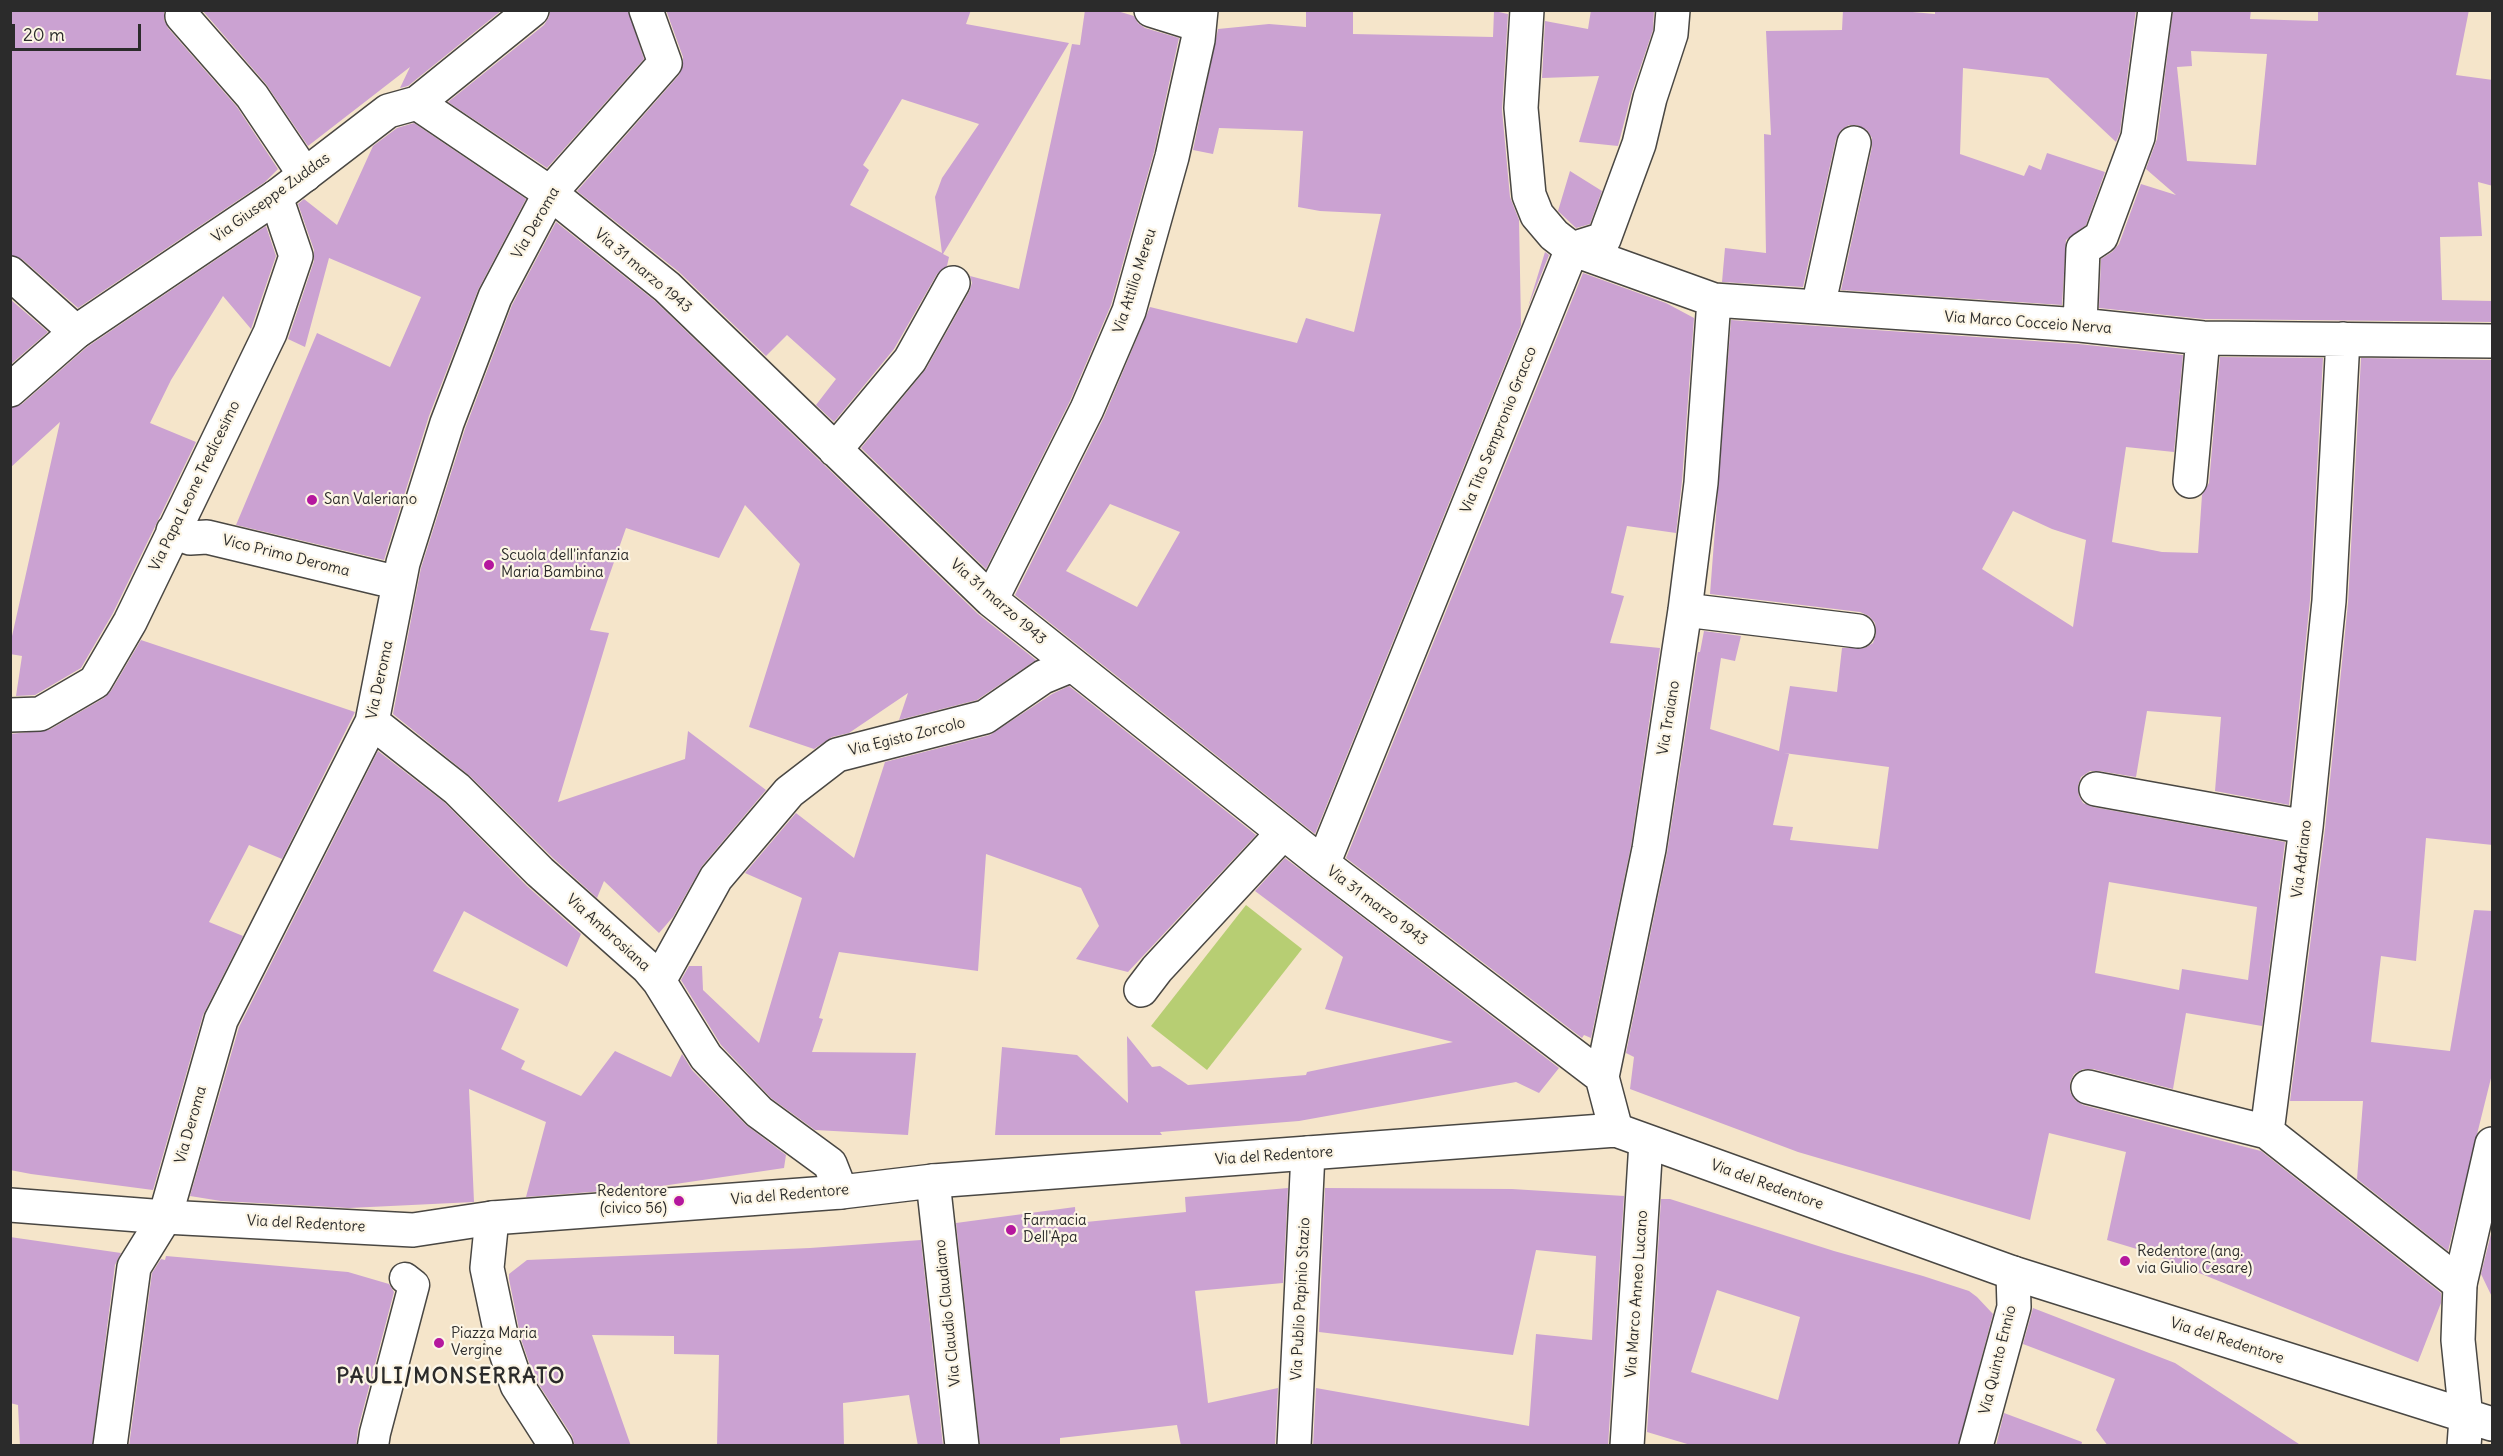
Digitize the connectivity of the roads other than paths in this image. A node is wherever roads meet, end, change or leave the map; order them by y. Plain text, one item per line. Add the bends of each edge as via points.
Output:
1 (532, 10) edge
2 (646, 10) edge
3 (1151, 10) edge
4 (1527, 10) edge
5 (1673, 10) edge
6 (2155, 10) edge
7 (182, 16) dead end
8 (1200, 18) edge
9 (417, 103) junction
10 (1854, 143) dead end
11 (305, 174) junction
12 (550, 193) junction
13 (276, 197) junction
14 (1572, 249) junction
15 (10, 273) edge
16 (953, 283) dead end
17 (1714, 300) junction
18 (1818, 307) junction
19 (2079, 325) junction
20 (76, 332) junction
21 (2203, 338) junction
22 (2343, 339) junction
23 (2493, 341) edge
24 (10, 390) edge
25 (835, 450) junction
26 (2190, 481) dead end
27 (173, 531) junction
28 (399, 583) junction
29 (991, 600) junction
30 (1685, 610) junction
31 (1858, 630) dead end
32 (1072, 665) junction
33 (10, 715) edge
34 (372, 722) junction
35 (2096, 789) dead end
36 (2306, 827) junction
37 (1283, 833) junction
38 (1323, 864) junction
39 (659, 981) junction
40 (1141, 990) dead end
41 (1602, 1077) junction
42 (2088, 1087) dead end
43 (2267, 1132) junction
44 (1631, 1136) junction
45 (2493, 1144) edge
46 (1308, 1153) junction
47 (933, 1181) junction
48 (841, 1192) junction
49 (10, 1205) edge
50 (165, 1217) junction
51 (492, 1218) junction
52 (2013, 1273) junction
53 (405, 1278) dead end
54 (2460, 1284) junction
55 (2474, 1429) edge
56 (110, 1446) edge
57 (373, 1446) edge
58 (556, 1446) edge
59 (962, 1446) edge
60 (1294, 1446) edge
61 (1627, 1446) edge
62 (1976, 1446) edge

1 - 9 street, Via Giuseppe Zuddas
2 - 12 street, Via Deroma via 665,63
3 - 8 street
4 - 14 street via 1521,108 1529,195 1537,215
5 - 14 street via 1671,34 1639,144 1604,238
6 - 19 street via 2138,137 2101,237 2083,249
7 - 11 street via 252,96
8 - 29 street, Via Attilio Mereu via 1172,157 1129,311 1087,409
9 - 11 street, Via Giuseppe Zuddas via 388,111
9 - 12 street, Via 31 marzo 1943
10 - 18 street
11 - 13 street, Via Giuseppe Zuddas
12 - 25 street, Via 31 marzo 1943 via 667,288
12 - 28 street, Via Deroma via 495,297 447,423
13 - 20 street, Via Giuseppe Zuddas
13 - 27 street, Via Papa Leone Tredicesimo via 296,256 270,333
14 - 17 street, Via Marco Cocceio Nerva
14 - 38 street, Via Tito Sempronio Gracco
15 - 20 street
16 - 25 street via 910,360
17 - 18 street, Via Marco Cocceio Nerva
17 - 30 street, Via Traiano via 1701,483
18 - 19 street, Via Marco Cocceio Nerva
19 - 21 street, Via Marco Cocceio Nerva
20 - 24 street, Via Giuseppe Zuddas
21 - 22 street, Via Marco Cocceio Nerva
21 - 26 street
22 - 23 street, Via Marco Cocceio Nerva
22 - 36 street, Via Adriano via 2329,601
25 - 29 street, Via 31 marzo 1943
27 - 28 street, Vico Primo Deroma
27 - 33 street, Via Papa Leone Tredicesimo via 95,682 40,714
28 - 34 street, Via Deroma
29 - 32 street, Via 31 marzo 1943
30 - 31 street
30 - 41 street, Via Traiano via 1649,849
32 - 37 street, Via 31 marzo 1943
32 - 39 street, Via Egisto Zorcolo via 1043,677 985,717 837,755 789,792 716,878
34 - 39 street, Via Ambrosiana via 457,789
34 - 50 street, Via Deroma via 222,1020
35 - 36 street
36 - 43 street, Via Adriano
37 - 38 street, Via 31 marzo 1943
37 - 40 street
38 - 41 street, Via 31 marzo 1943
39 - 48 street, Via Ambrosiana via 706,1057 759,1112 830,1164
41 - 44 street, Via Traiano
42 - 43 street
43 - 54 street
44 - 46 street, Via del Redentore
44 - 52 street, Via del Redentore
44 - 61 street, Via Marco Anneo Lucano
45 - 54 street
46 - 47 street, Via del Redentore
46 - 60 street, Via Publio Papinio Stazio
47 - 48 street, Via del Redentore
47 - 59 street, Via Claudio Claudiano
48 - 51 street, Via del Redentore
49 - 50 street, Via del Redentore
50 - 51 street, Via del Redentore via 413,1230
50 - 56 street, Via Deroma via 134,1267
51 - 58 street via 487,1268 502,1344 517,1385
52 - 55 street, Via del Redentore
52 - 62 street, Via Quinto Ennio via 2014,1307
53 - 57 street via 414,1285
54 - 55 street via 2458,1340

